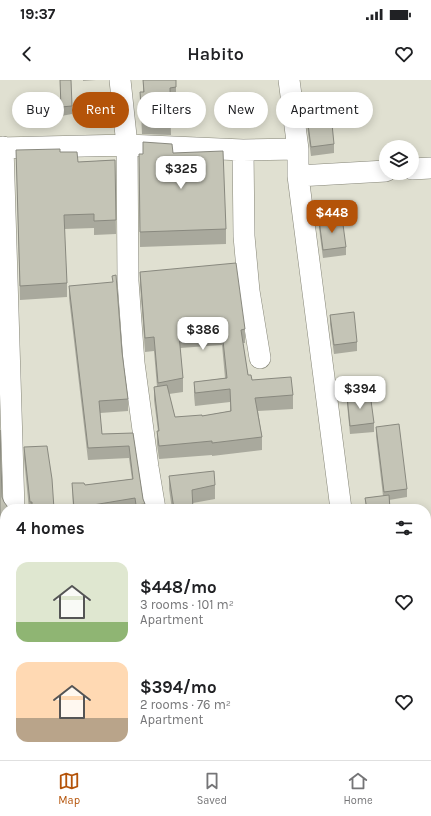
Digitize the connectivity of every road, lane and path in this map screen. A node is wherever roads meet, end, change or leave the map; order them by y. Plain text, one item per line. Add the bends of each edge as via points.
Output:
1 (120, 80) edge
2 (289, 80) edge
3 (127, 145) junction
4 (1, 147) edge
5 (298, 149) junction
6 (243, 150) junction
7 (431, 168) edge
8 (419, 169) edge
9 (379, 171) edge
10 (298, 176) junction
11 (260, 358) dead end
12 (14, 504) edge
13 (154, 504) edge
14 (340, 504) edge

1 - 3 street
2 - 5 street
3 - 4 street
3 - 6 street
3 - 13 street via 128,281 133,348
4 - 12 street
5 - 6 street
5 - 10 street
6 - 11 street via 244,236 249,291
7 - 8 street
9 - 10 street
10 - 14 street

